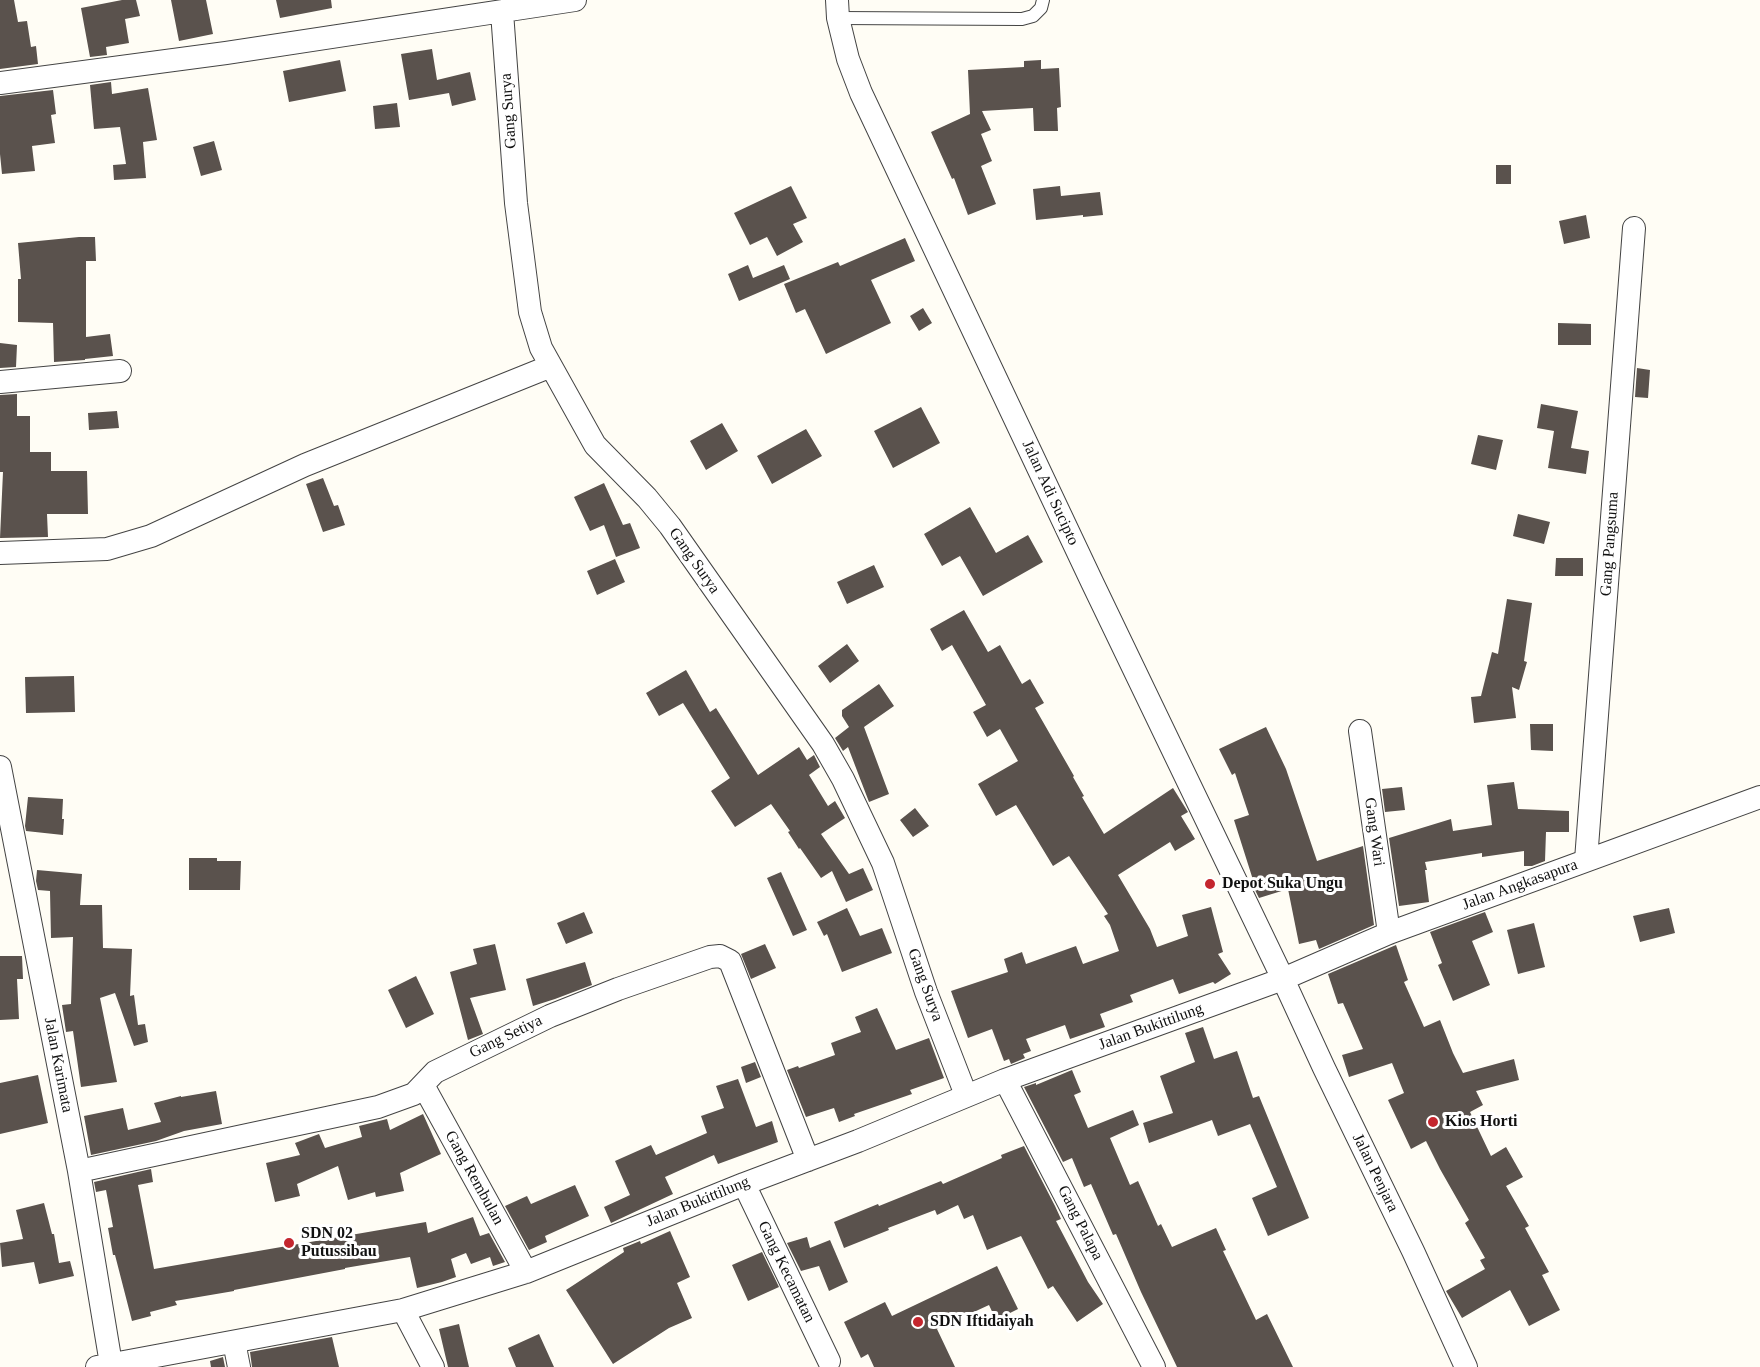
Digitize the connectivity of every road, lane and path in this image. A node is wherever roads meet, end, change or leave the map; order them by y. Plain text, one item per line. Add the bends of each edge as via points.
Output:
1 (575, 0) edge
2 (1043, 0) edge
3 (838, 9) edge
4 (502, 12) junction
5 (0, 83) edge
6 (1634, 228) dead end
7 (551, 366) junction
8 (120, 371) dead end
9 (0, 382) edge
10 (0, 553) edge
11 (1360, 731) dead end
12 (0, 767) edge
13 (1760, 797) edge
14 (1586, 860) junction
15 (1389, 933) junction
16 (1283, 979) junction
17 (1005, 1080) junction
18 (423, 1085) junction
19 (966, 1095) junction
20 (808, 1160) junction
21 (79, 1171) junction
22 (744, 1184) junction
23 (526, 1272) junction
24 (403, 1310) junction
25 (234, 1342) junction
26 (829, 1361) dead end
27 (104, 1366) edge
28 (1463, 1366) edge
29 (239, 1367) edge
30 (433, 1367) edge
31 (1154, 1367) edge

1 - 4 street
2 - 3 lane via 1033,16 1022,19
3 - 16 street, Jalan Adi Sucipto via 848,59 861,93
4 - 5 street
4 - 7 street, Gang Surya via 516,203 530,312
6 - 14 street, Gang Pangsuma
7 - 10 street via 305,465 151,536 106,549
7 - 19 street, Gang Surya via 595,445 670,526 843,779 883,863
8 - 9 street
11 - 15 street, Gang Wari
12 - 21 street, Jalan Karimata
13 - 14 street, Jalan Angkasapura
14 - 15 street, Jalan Angkasapura
15 - 16 street, Jalan Angkasapura
16 - 17 street, Jalan Bukittilung
16 - 28 street, Jalan Penjara via 1413,1251
17 - 19 street, Jalan Bukittilung
17 - 31 street, Gang Palapa
18 - 20 street, Gang Setiya via 435,1072 550,1016 720,956 730,962
18 - 21 street, Gang Setiya via 414,1094 378,1107
18 - 23 street, Gang Rembulan
19 - 20 street, Jalan Bukittilung
20 - 22 street, Jalan Bukittilung
21 - 27 street, Jalan Karimata
22 - 23 street, Jalan Bukittilung
22 - 26 street, Gang Kecamatan
23 - 24 street, Jalan Bukittilung
24 - 25 street, Jalan Bukittilung
24 - 30 street
25 - 27 street, Jalan Bukittilung
25 - 29 street

